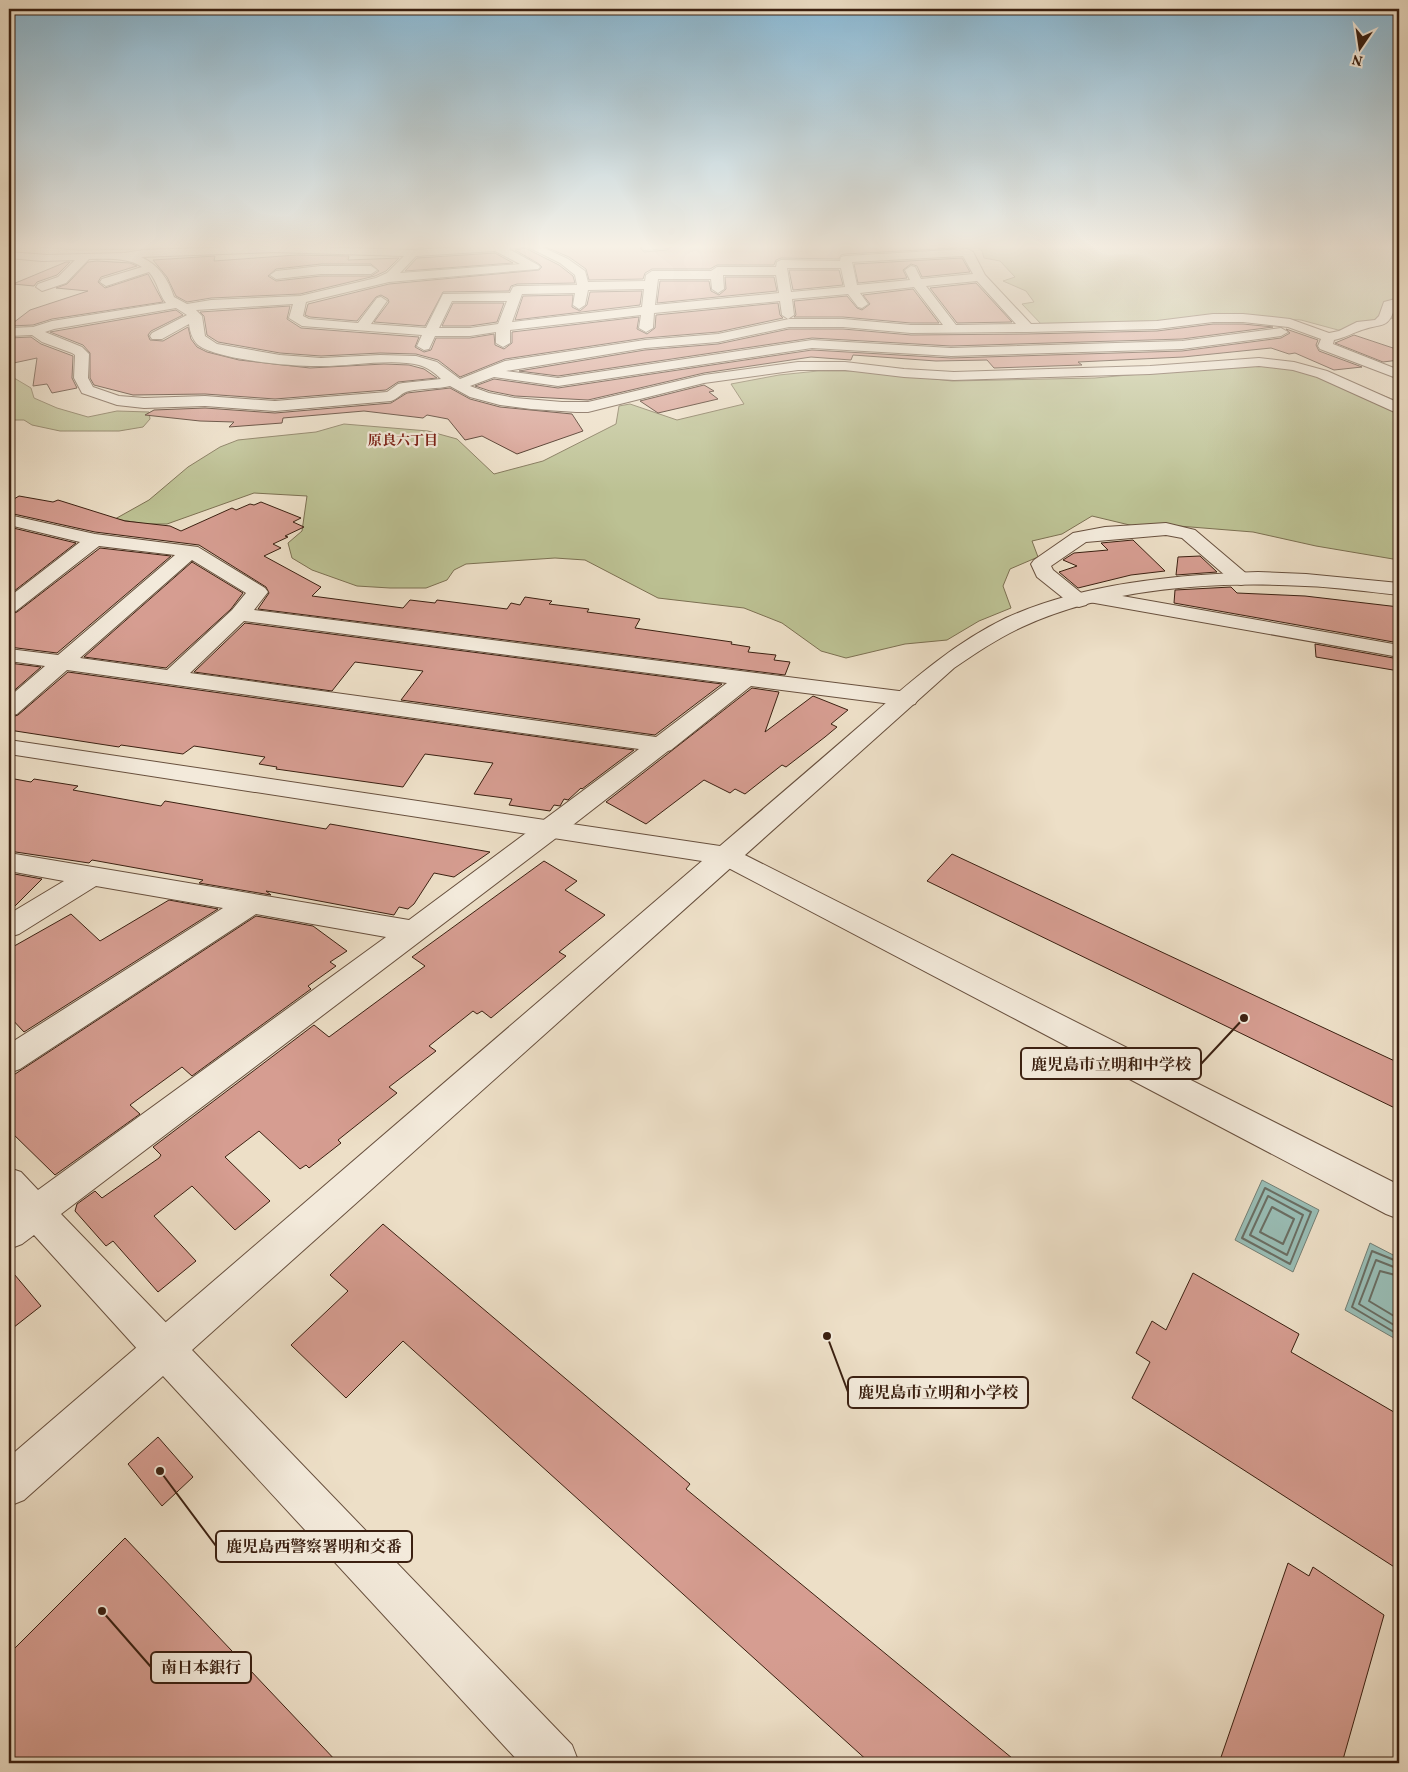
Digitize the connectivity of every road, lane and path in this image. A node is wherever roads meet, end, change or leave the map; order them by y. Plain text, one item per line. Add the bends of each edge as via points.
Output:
1 (44, 328) edge
2 (166, 328) edge
3 (193, 328) edge
4 (371, 328) edge
5 (432, 328) edge
6 (502, 328) junction
7 (506, 328) edge
8 (645, 328) edge
9 (733, 328) edge
10 (791, 328) edge
11 (895, 328) edge
12 (952, 328) joint
13 (1027, 328) joint
14 (1038, 328) edge
15 (1100, 328) edge
16 (1356, 328) edge
17 (718, 329) joint
18 (1302, 329) joint
19 (35, 331) junction
20 (9, 332) edge
21 (430, 332) junction
22 (157, 336) dead end
23 (1328, 337) junction
24 (676, 341) junction
25 (644, 344) junction
26 (812, 344) junction
27 (1096, 348) junction
28 (418, 360) junction
29 (695, 361) junction
30 (505, 365) junction
31 (1104, 365) dead end
32 (491, 373) junction
33 (1399, 375) edge
34 (704, 379) junction
35 (455, 383) junction
36 (1399, 409) edge
37 (11, 522) edge
38 (95, 540) junction
39 (190, 552) junction
40 (1241, 579) junction
41 (1399, 588) edge
42 (1086, 599) junction
43 (9, 606) edge
44 (239, 614) junction
45 (1399, 651) edge
46 (9, 654) edge
47 (65, 662) junction
48 (173, 677) junction
49 (746, 679) junction
50 (907, 699) junction
51 (9, 709) edge
52 (663, 744) junction
53 (9, 747) edge
54 (551, 828) junction
55 (726, 856) junction
56 (9, 862) edge
57 (92, 876) junction
58 (251, 904) junction
59 (9, 926) edge
60 (413, 931) junction
61 (9, 1060) edge
62 (9, 1183) edge
63 (1399, 1203) edge
64 (22, 1222) edge
65 (164, 1349) junction
66 (9, 1485) edge
67 (554, 1763) edge

1 - 19 street
2 - 22 street
3 - 28 street via 201,342 225,350 300,361
4 - 21 street
5 - 21 street
6 - 7 street
6 - 21 street
6 - 30 street
8 - 25 street
9 - 17 street
10 - 26 street
11 - 12 street
12 - 13 street
13 - 14 street
15 - 27 street
16 - 23 street
17 - 24 street
18 - 23 street
18 - 27 street via 1182,345
19 - 20 street
19 - 35 street via 82,354 81,378 87,390 117,400 293,406 391,396 403,387
21 - 28 street
23 - 33 street via 1325,346
24 - 25 street
24 - 29 street
25 - 30 street via 567,350
26 - 27 street via 951,352
26 - 29 street
27 - 31 street
28 - 35 street via 438,369
29 - 32 street via 558,382
29 - 34 street
30 - 32 street
32 - 35 street
34 - 35 street via 588,407 571,408 475,394
34 - 36 street via 798,366 845,366 954,376 1150,370 1259,362 1311,370
37 - 38 street
38 - 39 street
38 - 43 street
39 - 44 street via 258,592
39 - 47 street
40 - 41 street via 1312,580
40 - 42 street via 1198,581
40 - 42 street via 1188,534 1166,529 1105,533 1080,537 1041,564 1044,573
42 - 45 street
42 - 50 street via 1025,618 986,638 946,663
44 - 48 street
44 - 49 street
46 - 47 street
47 - 48 street
47 - 51 street
48 - 52 street
49 - 50 street
49 - 52 street
50 - 55 street
52 - 54 street
53 - 54 street
54 - 55 street
54 - 60 street
55 - 63 street
55 - 65 street
56 - 57 street
57 - 58 street
57 - 59 street
58 - 60 street
58 - 61 street
60 - 64 street
62 - 64 street
64 - 65 street
65 - 66 street
65 - 67 street

